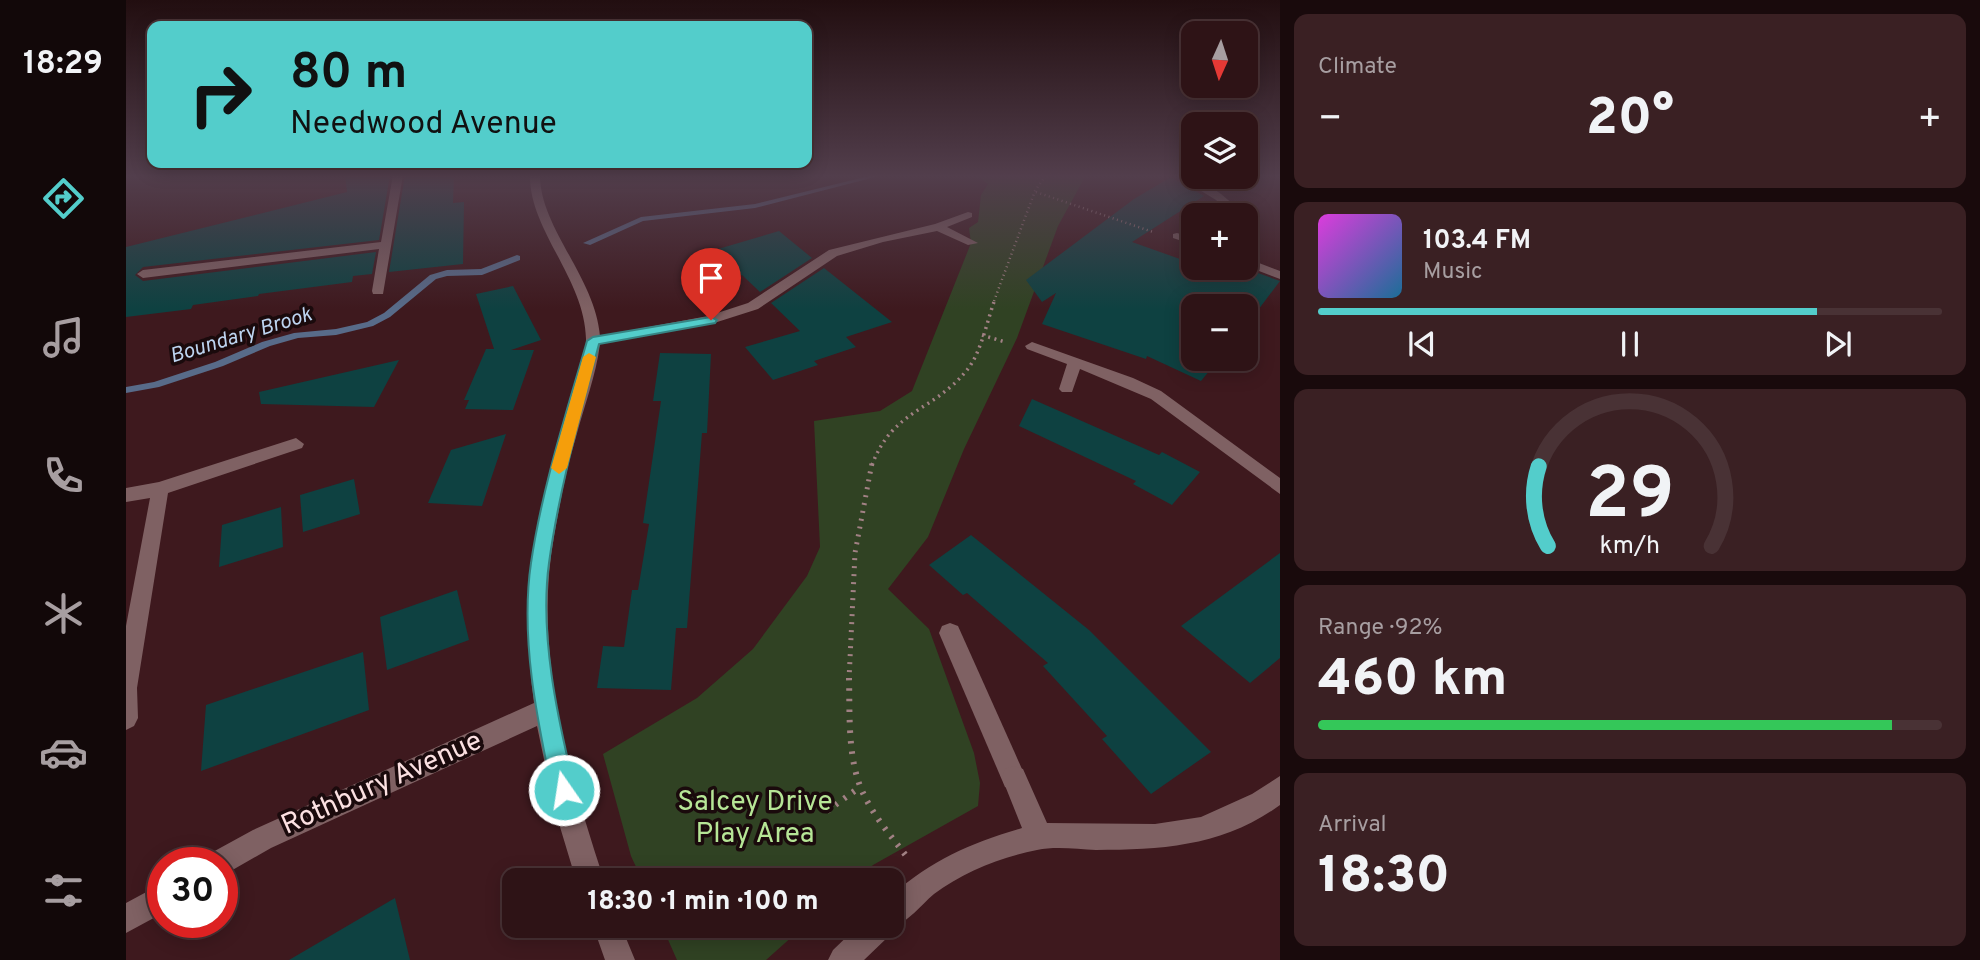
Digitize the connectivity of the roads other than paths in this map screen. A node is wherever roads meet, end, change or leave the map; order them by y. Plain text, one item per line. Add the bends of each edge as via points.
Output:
1 (390, 220) edge
2 (548, 220) edge
3 (956, 220) edge
4 (938, 227) junction
5 (1177, 236) road end
6 (1181, 237) edge
7 (971, 243) dead end
8 (386, 245) junction
9 (1258, 267) edge
10 (144, 274) dead end
11 (1280, 275) edge
12 (378, 292) dead end
13 (593, 341) junction
14 (1032, 346) dead end
15 (1074, 363) junction
16 (1067, 388) dead end
17 (296, 444) dead end
18 (1280, 487) edge
19 (160, 488) junction
20 (126, 495) edge
21 (950, 633) dead end
22 (545, 710) junction
23 (126, 718) edge
24 (1280, 789) edge
25 (1039, 836) junction
26 (238, 853) edge
27 (585, 868) edge
28 (904, 903) edge
29 (147, 907) edge
30 (126, 919) edge
31 (612, 938) edge
32 (867, 938) edge
33 (620, 960) edge
34 (843, 960) edge

1 - 8 street
2 - 13 street via 589,304
3 - 4 street
4 - 7 street
4 - 13 street via 833,253 753,306 722,317
5 - 6 street
8 - 10 street
8 - 12 street
9 - 11 street
13 - 22 street via 561,458 540,565
14 - 15 street
15 - 16 street
15 - 18 street via 1156,395
17 - 19 street
19 - 20 street
19 - 23 street
21 - 25 street
22 - 26 street, Rothbury Avenue
22 - 27 street
24 - 25 street via 1261,803 1202,830 1155,837
25 - 28 street via 973,856 925,884
29 - 30 street
31 - 33 street
32 - 34 street

